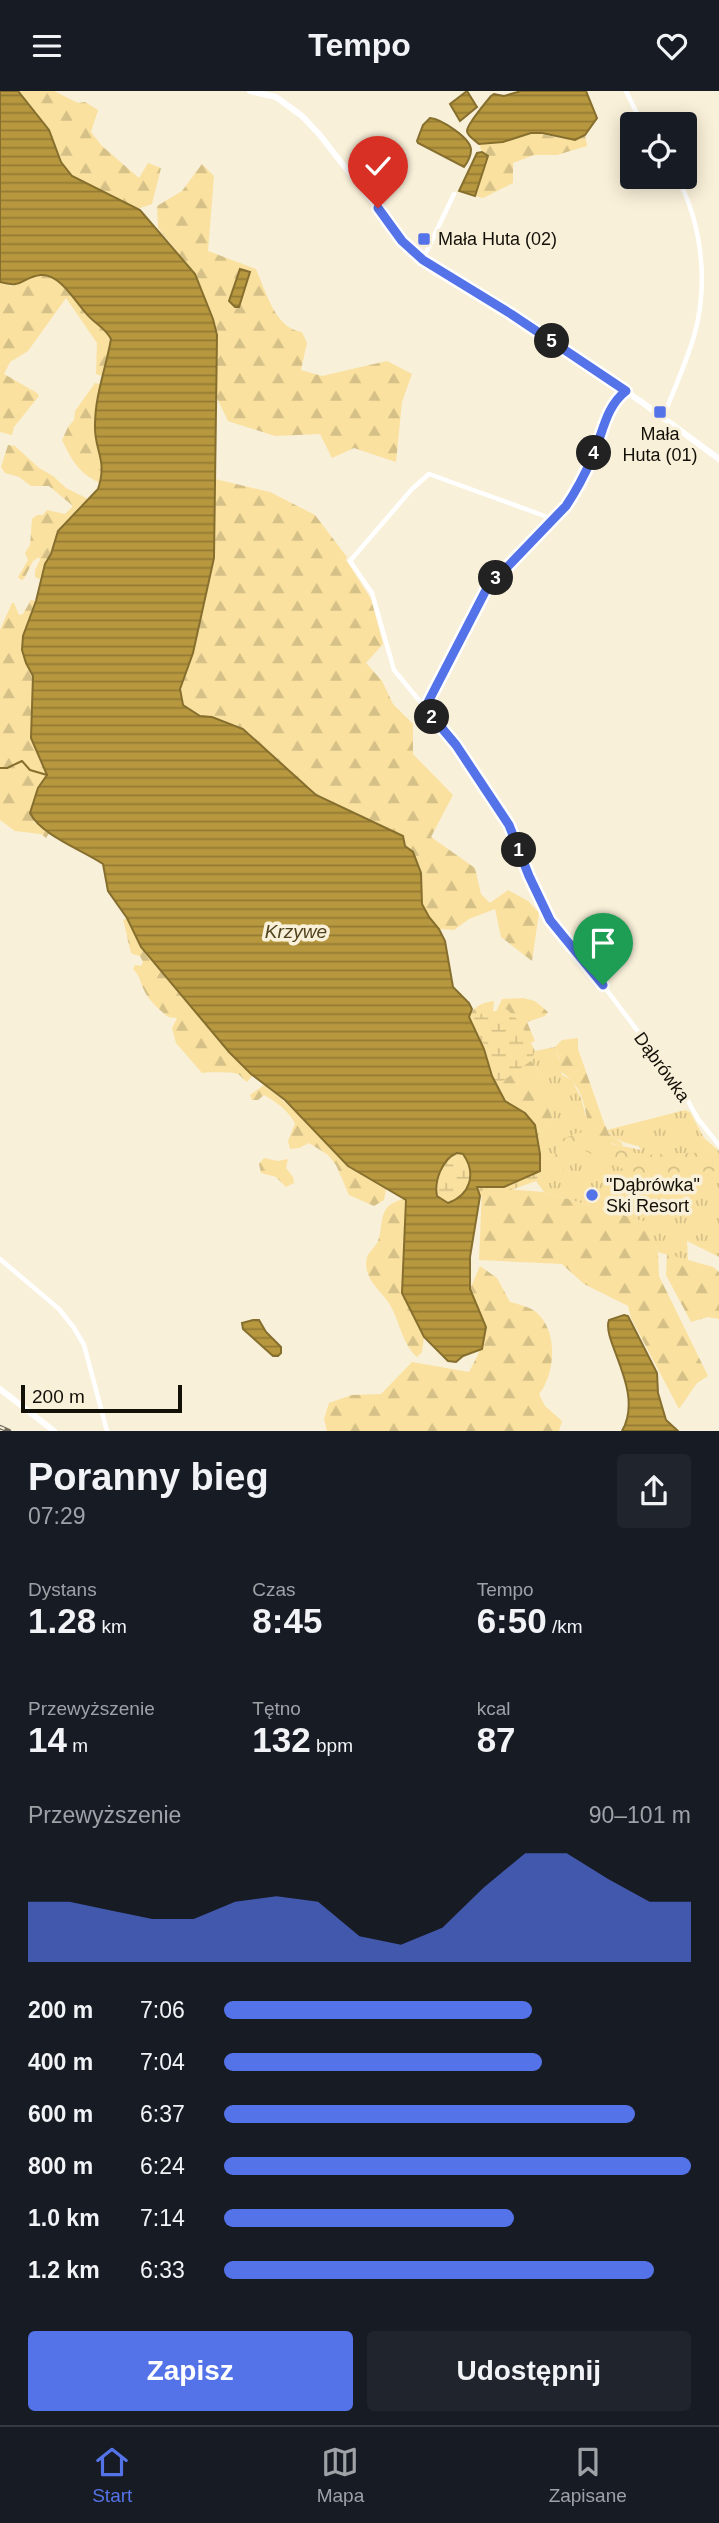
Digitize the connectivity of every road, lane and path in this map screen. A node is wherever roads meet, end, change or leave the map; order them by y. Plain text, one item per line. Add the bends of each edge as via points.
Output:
1 (250, 91) edge
2 (626, 91) edge
3 (636, 112) edge
4 (681, 189) edge
5 (454, 194) dead end
6 (423, 260) junction
7 (626, 391) junction
8 (663, 417) junction
9 (719, 459) edge
10 (553, 519) junction
11 (425, 708) junction
12 (719, 1145) edge
13 (0, 1259) edge
14 (0, 1389) edge
15 (54, 1431) edge
16 (107, 1431) edge

1 - 6 street via 281,99 306,120 402,241
2 - 3 street
4 - 8 street via 696,229 700,292 694,336
5 - 6 street
6 - 7 street
7 - 8 street
7 - 10 street via 610,407 592,459
8 - 9 street
10 - 11 street via 487,588
10 - 11 street, Dąbrówka via 429,474 350,561 372,593 394,670
11 - 12 street, Dąbrówka via 456,745 509,825 550,920
13 - 16 street via 59,1309 79,1336
14 - 15 street

